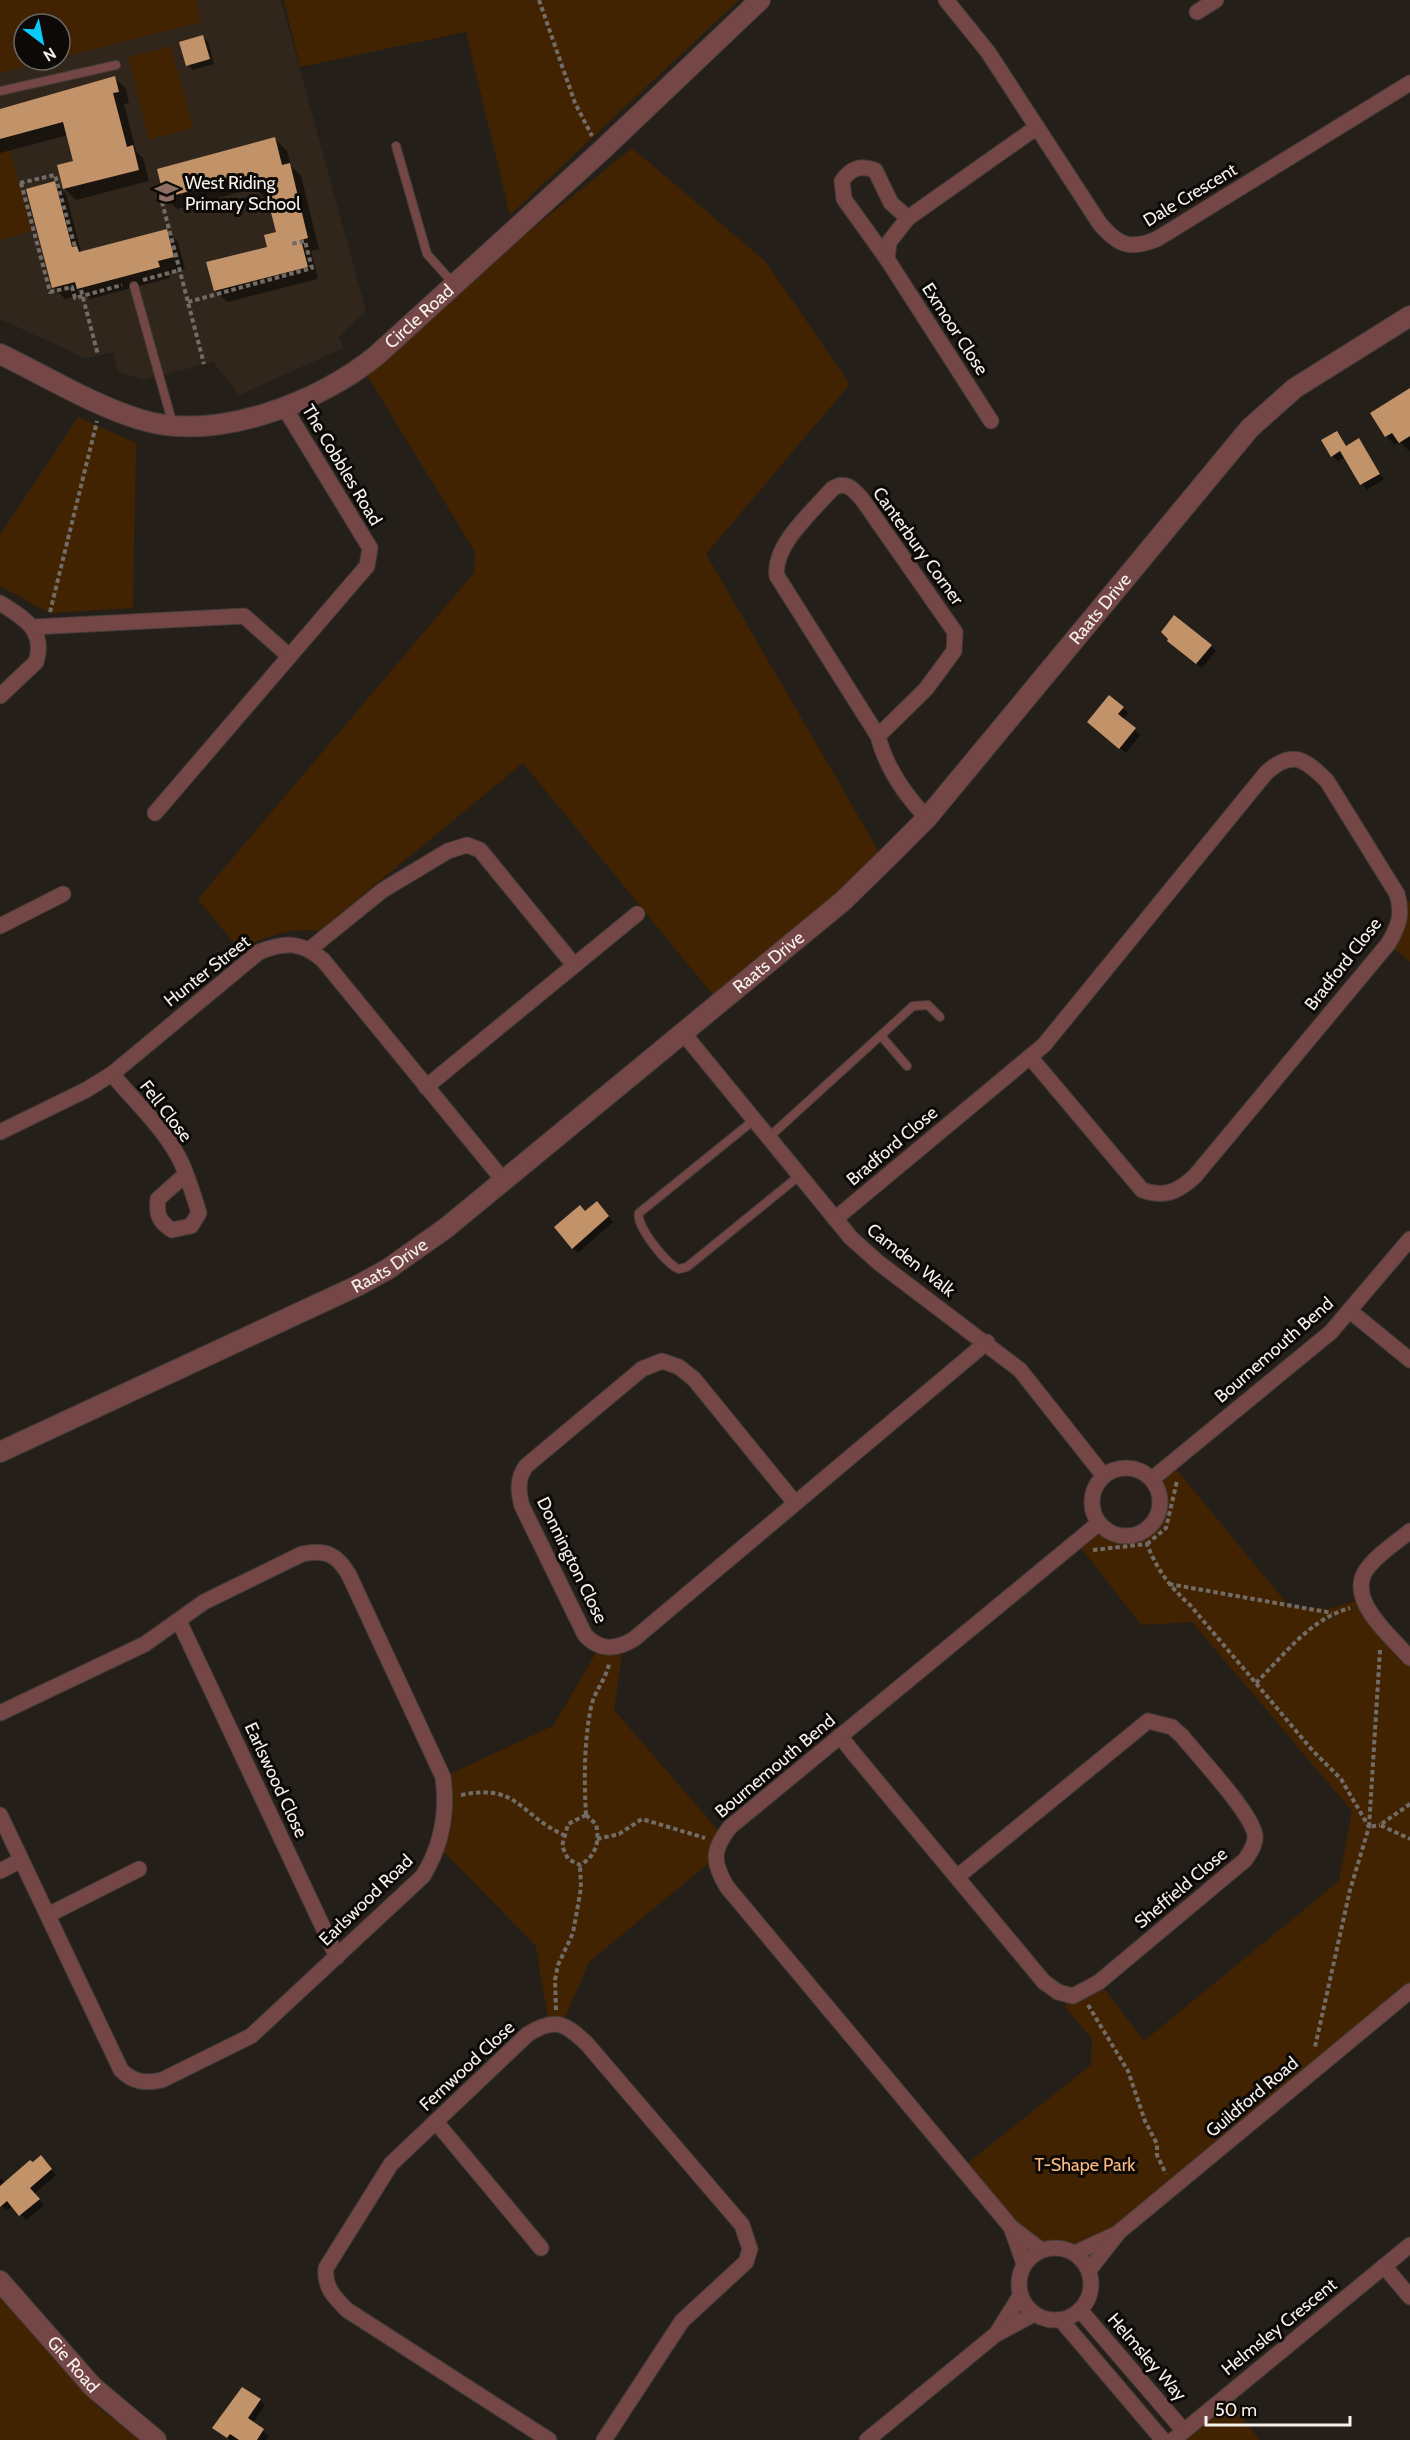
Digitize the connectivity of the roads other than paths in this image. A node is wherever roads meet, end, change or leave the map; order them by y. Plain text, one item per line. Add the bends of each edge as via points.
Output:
1 (760, 0) edge
2 (945, 0) edge
3 (1216, 0) edge
4 (1197, 12) dead end
5 (116, 66) dead end
6 (1410, 83) edge
7 (0, 91) edge
8 (1037, 127) junction
9 (396, 146) dead end
10 (908, 218) junction
11 (886, 259) junction
12 (132, 284) road end
13 (455, 285) junction
14 (1410, 316) edge
15 (0, 354) edge
16 (284, 407) junction
17 (991, 421) dead end
18 (173, 426) junction
19 (0, 603) edge
20 (40, 626) junction
21 (288, 655) junction
22 (0, 696) edge
23 (878, 736) junction
24 (155, 813) dead end
25 (927, 818) junction
26 (63, 894) dead end
27 (637, 914) dead end
28 (0, 926) edge
29 (310, 949) junction
30 (574, 965) junction
31 (940, 1017) dead end
32 (684, 1034) junction
33 (882, 1036) junction
34 (1030, 1057) junction
35 (907, 1066) dead end
36 (112, 1074) junction
37 (426, 1087) junction
38 (754, 1120) junction
39 (0, 1132) edge
40 (768, 1137) junction
41 (186, 1174) dead end
42 (800, 1176) junction
43 (504, 1181) junction
44 (835, 1219) junction
45 (1410, 1239) edge
46 (1350, 1311) junction
47 (987, 1342) junction
48 (1410, 1360) edge
49 (0, 1452) edge
50 (1104, 1476) junction
51 (1152, 1479) junction
52 (795, 1503) junction
53 (1099, 1522) junction
54 (1410, 1531) edge
55 (179, 1621) junction
56 (1410, 1658) edge
57 (0, 1713) edge
58 (840, 1736) junction
59 (0, 1815) edge
60 (21, 1860) junction
61 (139, 1869) dead end
62 (0, 1871) edge
63 (957, 1877) junction
64 (48, 1915) junction
65 (337, 1957) junction
66 (1410, 1991) edge
67 (436, 2122) junction
68 (1011, 2227) junction
69 (1119, 2232) junction
70 (1410, 2245) edge
71 (541, 2248) dead end
72 (1041, 2250) junction
73 (1075, 2253) junction
74 (1024, 2264) junction
75 (1384, 2266) junction
76 (1089, 2270) junction
77 (0, 2281) edge
78 (1020, 2296) junction
79 (1410, 2297) edge
80 (1080, 2310) junction
81 (1034, 2314) junction
82 (1061, 2320) junction
83 (995, 2335) junction
84 (1141, 2380) junction
85 (1125, 2395) junction
86 (1179, 2435) edge
87 (156, 2440) edge
88 (549, 2440) edge
89 (604, 2440) edge
90 (867, 2440) edge
91 (1163, 2440) edge

1 - 13 street, Circle Road
2 - 8 street, Dale Crescent via 988,52
3 - 4 street
5 - 7 lane
6 - 8 street, Dale Crescent via 1143,245 1122,244 1106,231
8 - 10 street
9 - 13 lane via 427,254
10 - 11 street via 889,242
10 - 11 street, Exmoor Close via 891,203 875,170 862,166 851,170 842,181 844,199
11 - 17 street, Exmoor Close
12 - 18 lane
13 - 16 street, Circle Road via 362,367
14 - 25 street, Raats Drive via 1302,383 1250,428
15 - 18 street, Circle Road via 131,416
16 - 18 street, Circle Road via 239,421
16 - 21 street, The Cobbles Road via 370,548 367,566
19 - 20 street
20 - 21 street via 244,616
20 - 22 street via 36,662
21 - 24 street, The Cobbles Road
23 - 23 street, Canterbury Corner via 783,589 775,566 783,546 832,489 842,485 852,488 862,499 955,632 954,651 926,689
23 - 25 street, Canterbury Corner via 883,754 907,798
25 - 32 street, Raats Drive via 843,901
26 - 28 street
27 - 30 street
29 - 30 street via 383,890 448,851 467,845 480,850
29 - 36 street, Hunter Street via 280,943 259,952
29 - 37 street
30 - 37 street
31 - 33 lane via 928,1005 917,1004
32 - 38 street, Camden Walk
32 - 43 street, Raats Drive
33 - 35 lane
33 - 40 lane
34 - 34 street, Bradford Close via 1044,1045 1276,763 1289,758 1303,760 1327,781 1397,894 1401,908 1397,930 1195,1176 1175,1192 1154,1194 1142,1190
34 - 44 street, Bradford Close
36 - 39 street, Hunter Street
36 - 41 street, Fell Close via 166,1140
37 - 43 street
38 - 40 street, Camden Walk
38 - 42 lane via 639,1213 640,1226 671,1265 687,1267
40 - 42 street, Camden Walk
42 - 44 street, Camden Walk
43 - 49 street, Raats Drive via 418,1248 357,1286
44 - 47 street, Camden Walk via 879,1263
45 - 46 street, Bournemouth Bend
46 - 48 street
46 - 51 street, Bournemouth Bend via 1331,1332
47 - 50 street, Camden Walk via 1020,1370
47 - 52 street
50 - 51 street via 1127,1468
50 - 53 street via 1095,1487 1092,1504
51 - 53 street via 1160,1499 1157,1515 1149,1526 1131,1535 1119,1535
52 - 52 street, Donnington Close via 634,1639 612,1648 600,1646 585,1635 522,1506 519,1485 526,1467 642,1370 662,1361 686,1371
53 - 58 street, Bournemouth Bend
54 - 56 street via 1370,1564 1360,1587 1365,1604
55 - 57 street, Earlswood Road via 145,1644
55 - 65 street, Earlswood Close
55 - 65 street, Earlswood Road via 204,1602 302,1554 331,1554 349,1575 443,1778 446,1798 441,1838 423,1876
58 - 63 street
58 - 68 street, Bournemouth Bend via 730,1827 720,1840 715,1858 719,1874
59 - 60 street, Earlswood Road
60 - 62 street
60 - 64 street, Earlswood Road
61 - 64 street
63 - 63 street, Sheffield Close via 1044,1982 1073,1996 1099,1982 1227,1876 1253,1849 1255,1836 1244,1813 1182,1736 1160,1722 1148,1721
64 - 65 street, Earlswood Road via 121,2070 138,2081 162,2080 250,2036
66 - 69 street, Guildford Road
67 - 71 street
67 - 88 street, Fernwood Close via 391,2164 326,2268 325,2280 333,2296 347,2310
67 - 89 street, Fernwood Close via 528,2034 542,2025 557,2023 587,2044 734,2216 748,2238 746,2262 682,2321
68 - 72 street, Bournemouth Bend
68 - 74 street, Bournemouth Bend
69 - 73 street, Guildford Road
69 - 76 street, Guildford Road
70 - 75 street, Helmsley Crescent
72 - 73 street via 1055,2247
72 - 74 street
73 - 76 street
74 - 78 street via 1018,2285
75 - 79 street
75 - 86 street, Helmsley Crescent
76 - 80 street via 1091,2291
77 - 87 street, Gie Road via 93,2387
78 - 81 street
78 - 83 street
80 - 82 street
80 - 84 street, Helmsley Way
81 - 82 street
81 - 83 street
82 - 85 street
83 - 90 street
84 - 85 street
84 - 86 street, Helmsley Way
85 - 91 street

